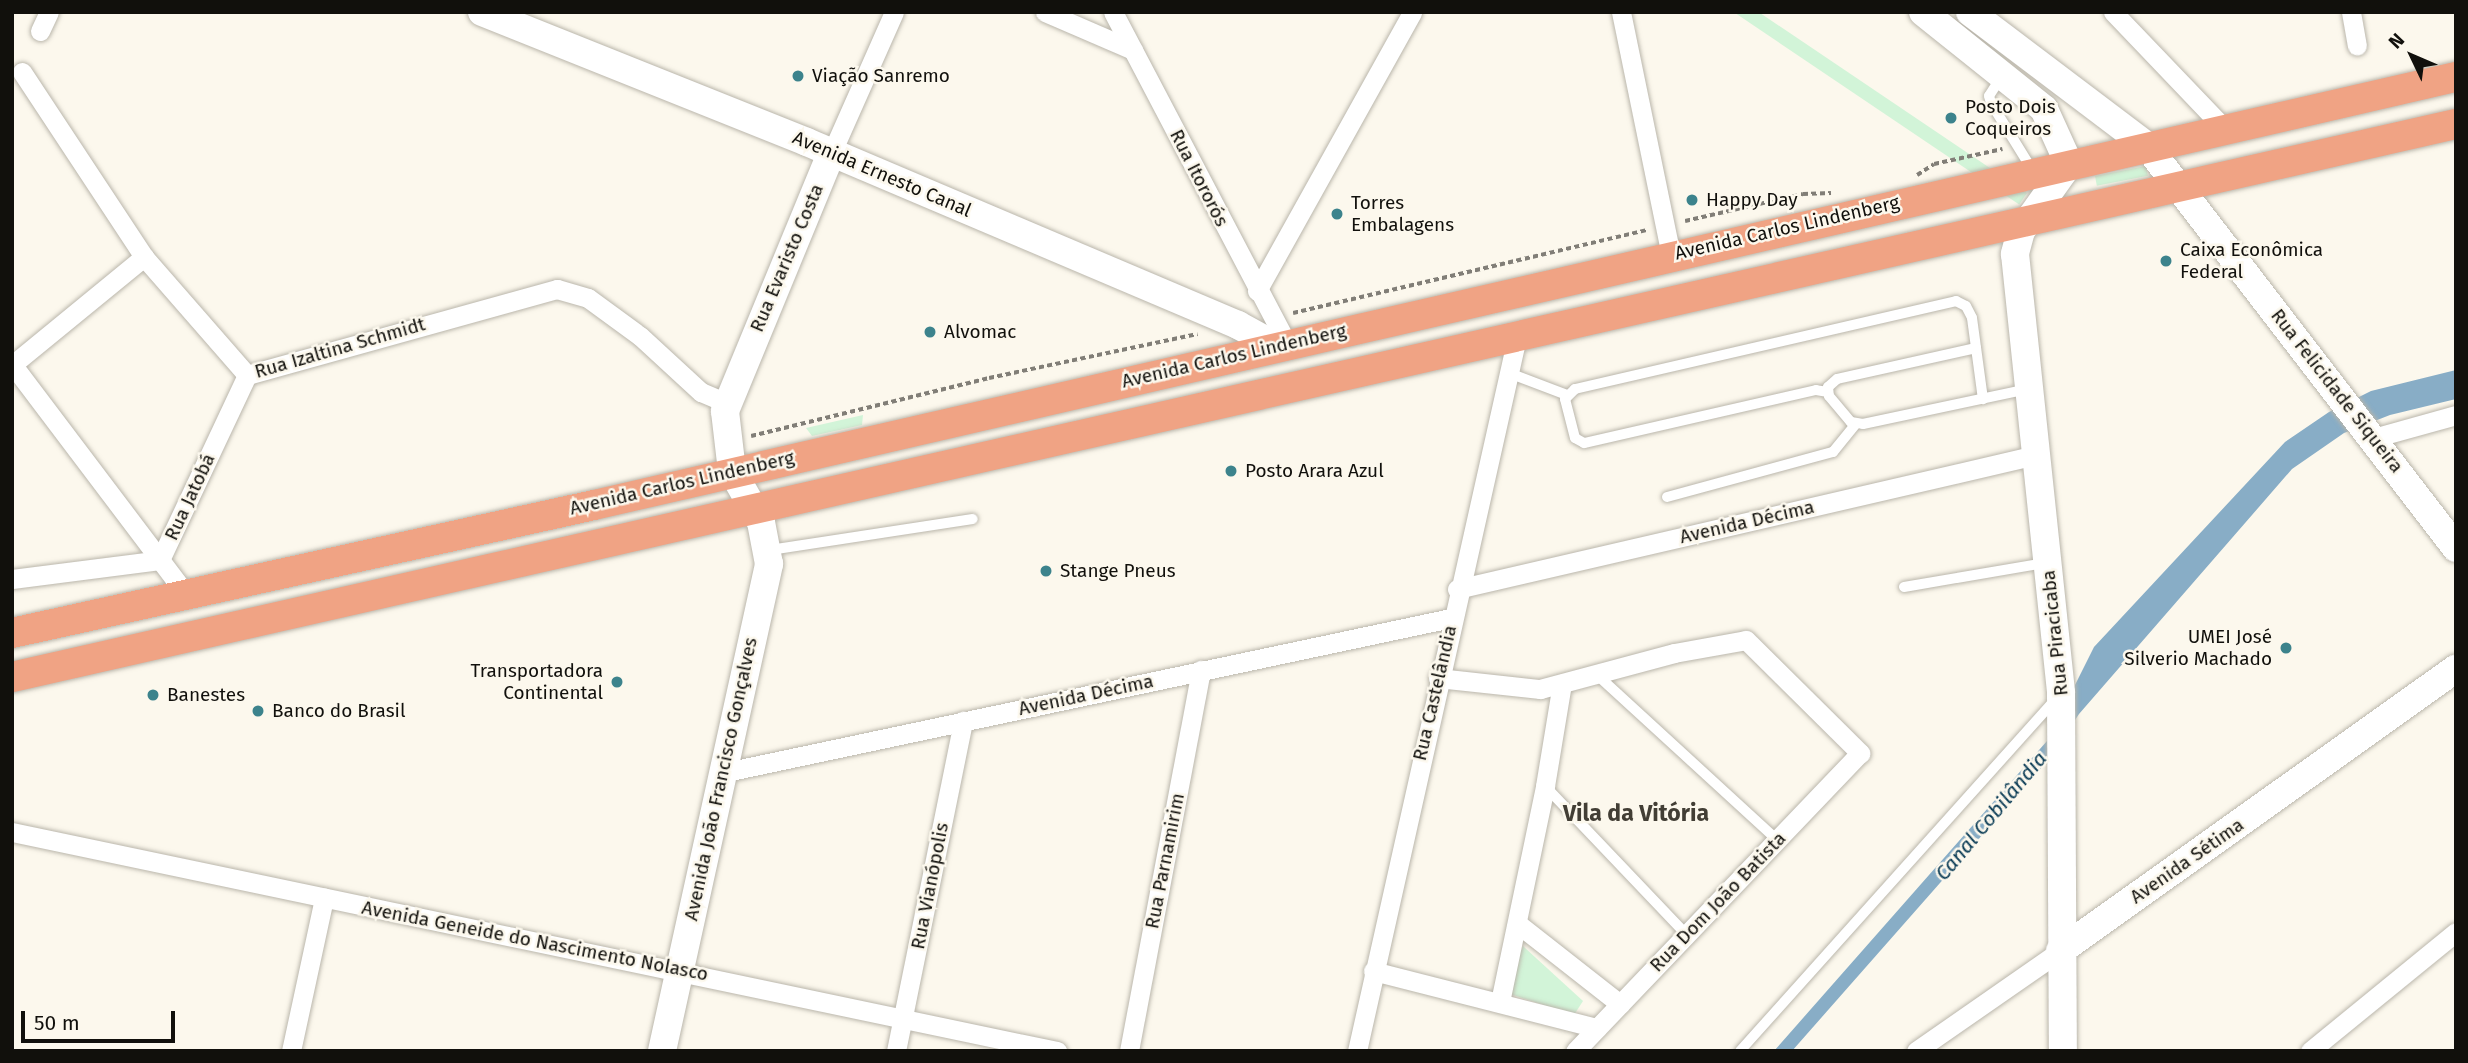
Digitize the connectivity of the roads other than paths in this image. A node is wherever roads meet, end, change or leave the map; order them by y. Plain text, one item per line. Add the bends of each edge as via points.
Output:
1 (49, 12) edge
2 (482, 12) edge
3 (894, 12) edge
4 (1045, 12) edge
5 (1113, 12) edge
6 (1412, 12) edge
7 (1620, 12) edge
8 (1923, 12) edge
9 (1970, 12) edge
10 (2113, 12) edge
11 (2351, 12) edge
12 (40, 31) dead end
13 (2357, 45) dead end
14 (1133, 50) junction
15 (22, 72) dead end
16 (2004, 75) junction
17 (2456, 77) edge
18 (2456, 124) edge
19 (2224, 128) junction
20 (2147, 146) junction
21 (832, 152) junction
22 (2069, 164) junction
23 (2033, 171) junction
24 (2179, 187) junction
25 (2080, 207) junction
26 (2028, 220) junction
27 (1671, 255) junction
28 (144, 257) junction
29 (1257, 291) junction
30 (1278, 336) junction
31 (1517, 337) junction
32 (1976, 348) junction
33 (12, 365) edge
34 (1507, 372) junction
35 (247, 375) junction
36 (2029, 389) junction
37 (1828, 392) junction
38 (1567, 395) junction
39 (1983, 399) junction
40 (727, 403) junction
41 (2456, 415) edge
42 (1856, 424) junction
43 (2371, 434) junction
44 (2036, 455) junction
45 (729, 456) junction
46 (1667, 496) dead end
47 (754, 509) junction
48 (973, 519) dead end
49 (2456, 548) edge
50 (769, 550) junction
51 (160, 560) junction
52 (2048, 563) junction
53 (12, 579) edge
54 (1904, 587) dead end
55 (1457, 589) junction
56 (188, 597) junction
57 (1451, 618) junction
58 (12, 633) edge
59 (2456, 669) edge
60 (1201, 670) junction
61 (1594, 673) junction
62 (12, 677) edge
63 (1438, 678) junction
64 (1562, 683) junction
65 (2061, 697) junction
66 (963, 721) junction
67 (721, 773) junction
68 (1545, 786) junction
69 (12, 832) edge
70 (1778, 841) junction
71 (324, 898) junction
72 (1518, 924) junction
73 (2456, 932) edge
74 (1687, 935) junction
75 (2060, 951) junction
76 (679, 970) junction
77 (1373, 971) junction
78 (1500, 1002) junction
79 (1620, 1004) junction
80 (904, 1016) junction
81 (1597, 1028) junction
82 (291, 1051) edge
83 (662, 1051) edge
84 (896, 1051) edge
85 (1057, 1051) edge
86 (1129, 1051) edge
87 (1357, 1051) edge
88 (1575, 1051) edge
89 (1740, 1051) edge
90 (1916, 1051) edge
91 (2063, 1051) edge
92 (2310, 1051) edge

1 - 12 street
2 - 21 street, Avenida Ernesto Canal
3 - 21 street, Rua Evaristo Costa
4 - 14 street
5 - 14 street, Rua Itororós
6 - 29 street
7 - 27 street
8 - 16 street
9 - 20 street, Rua Felicidade Siqueira
10 - 19 street
11 - 13 street
14 - 29 street, Rua Itororós
15 - 28 street, Rua Izaltina Schmidt
16 - 22 street via 2054,122
16 - 23 lane via 1989,96
17 - 19 main road, Avenida Carlos Lindenberg
18 - 24 main road
19 - 20 main road, Avenida Carlos Lindenberg
20 - 22 main road, Avenida Carlos Lindenberg
20 - 24 street, Rua Felicidade Siqueira
21 - 30 street, Avenida Ernesto Canal via 1238,325
21 - 40 street, Rua Evaristo Costa
22 - 23 main road, Avenida Carlos Lindenberg
22 - 25 main road
22 - 26 street
23 - 27 main road, Avenida Carlos Lindenberg
24 - 25 main road
24 - 43 street, Rua Felicidade Siqueira
25 - 26 main road
26 - 31 main road
26 - 36 street, Rua Piracicaba via 2015,254
27 - 30 main road, Avenida Carlos Lindenberg
28 - 33 street
28 - 35 street, Rua Izaltina Schmidt
29 - 30 street, Rua Itororós
30 - 45 main road, Avenida Carlos Lindenberg
31 - 34 street, Rua Castelândia
31 - 47 main road
32 - 37 lane via 1837,379
32 - 38 lane via 1970,312 1956,301 1575,389
32 - 39 lane
33 - 51 street
34 - 38 lane
34 - 55 street, Rua Castelândia
35 - 40 street, Rua Izaltina Schmidt via 557,289 588,298 640,336 701,392
35 - 51 street, Rua Jatobá
36 - 39 lane
36 - 44 street, Rua Piracicaba
37 - 38 lane via 1816,390 1584,443 1575,438
37 - 42 lane
39 - 42 lane
40 - 45 street, Rua Evaristo Costa
41 - 43 street
42 - 46 lane via 1833,452
43 - 49 street, Rua Felicidade Siqueira
44 - 52 street, Rua Piracicaba
44 - 55 street, Avenida Décima
45 - 47 street
45 - 56 main road, Avenida Carlos Lindenberg
47 - 50 street
47 - 62 main road
48 - 50 lane
50 - 67 street, Avenida João Francisco Gonçalves
51 - 53 street, Rua Jatobá
51 - 56 street
52 - 54 lane
52 - 65 street, Rua Piracicaba
55 - 57 street, Rua Castelândia
56 - 58 main road, Avenida Carlos Lindenberg
57 - 60 street, Avenida Décima
57 - 63 street, Rua Castelândia
59 - 75 street, Avenida Sétima
60 - 66 street, Avenida Décima
60 - 86 street, Rua Parnamirim
61 - 64 street
61 - 70 lane
61 - 70 street, Rua Dom João Batista via 1746,640 1860,753
63 - 64 street via 1520,689
63 - 77 street, Rua Castelândia
64 - 68 street
65 - 75 street, Rua Piracicaba
65 - 89 lane
66 - 67 street, Avenida Décima
66 - 80 street, Rua Vianópolis
67 - 76 street, Avenida João Francisco Gonçalves
68 - 72 street
68 - 74 lane
69 - 71 street, Avenida Geneide do Nascimento Nolasco
70 - 74 street, Rua Dom João Batista
71 - 76 street, Avenida Geneide do Nascimento Nolasco
71 - 82 street
72 - 78 street
72 - 79 street
73 - 92 street
74 - 79 street, Rua Dom João Batista
75 - 90 street, Avenida Sétima
75 - 91 street, Rua Piracicaba
76 - 80 street, Avenida Geneide do Nascimento Nolasco
76 - 83 street, Avenida João Francisco Gonçalves
77 - 78 street
77 - 87 street, Rua Castelândia
78 - 81 street
79 - 81 street, Rua Dom João Batista
80 - 84 street, Rua Vianópolis
80 - 85 street, Avenida Geneide do Nascimento Nolasco
81 - 88 street, Rua Dom João Batista

